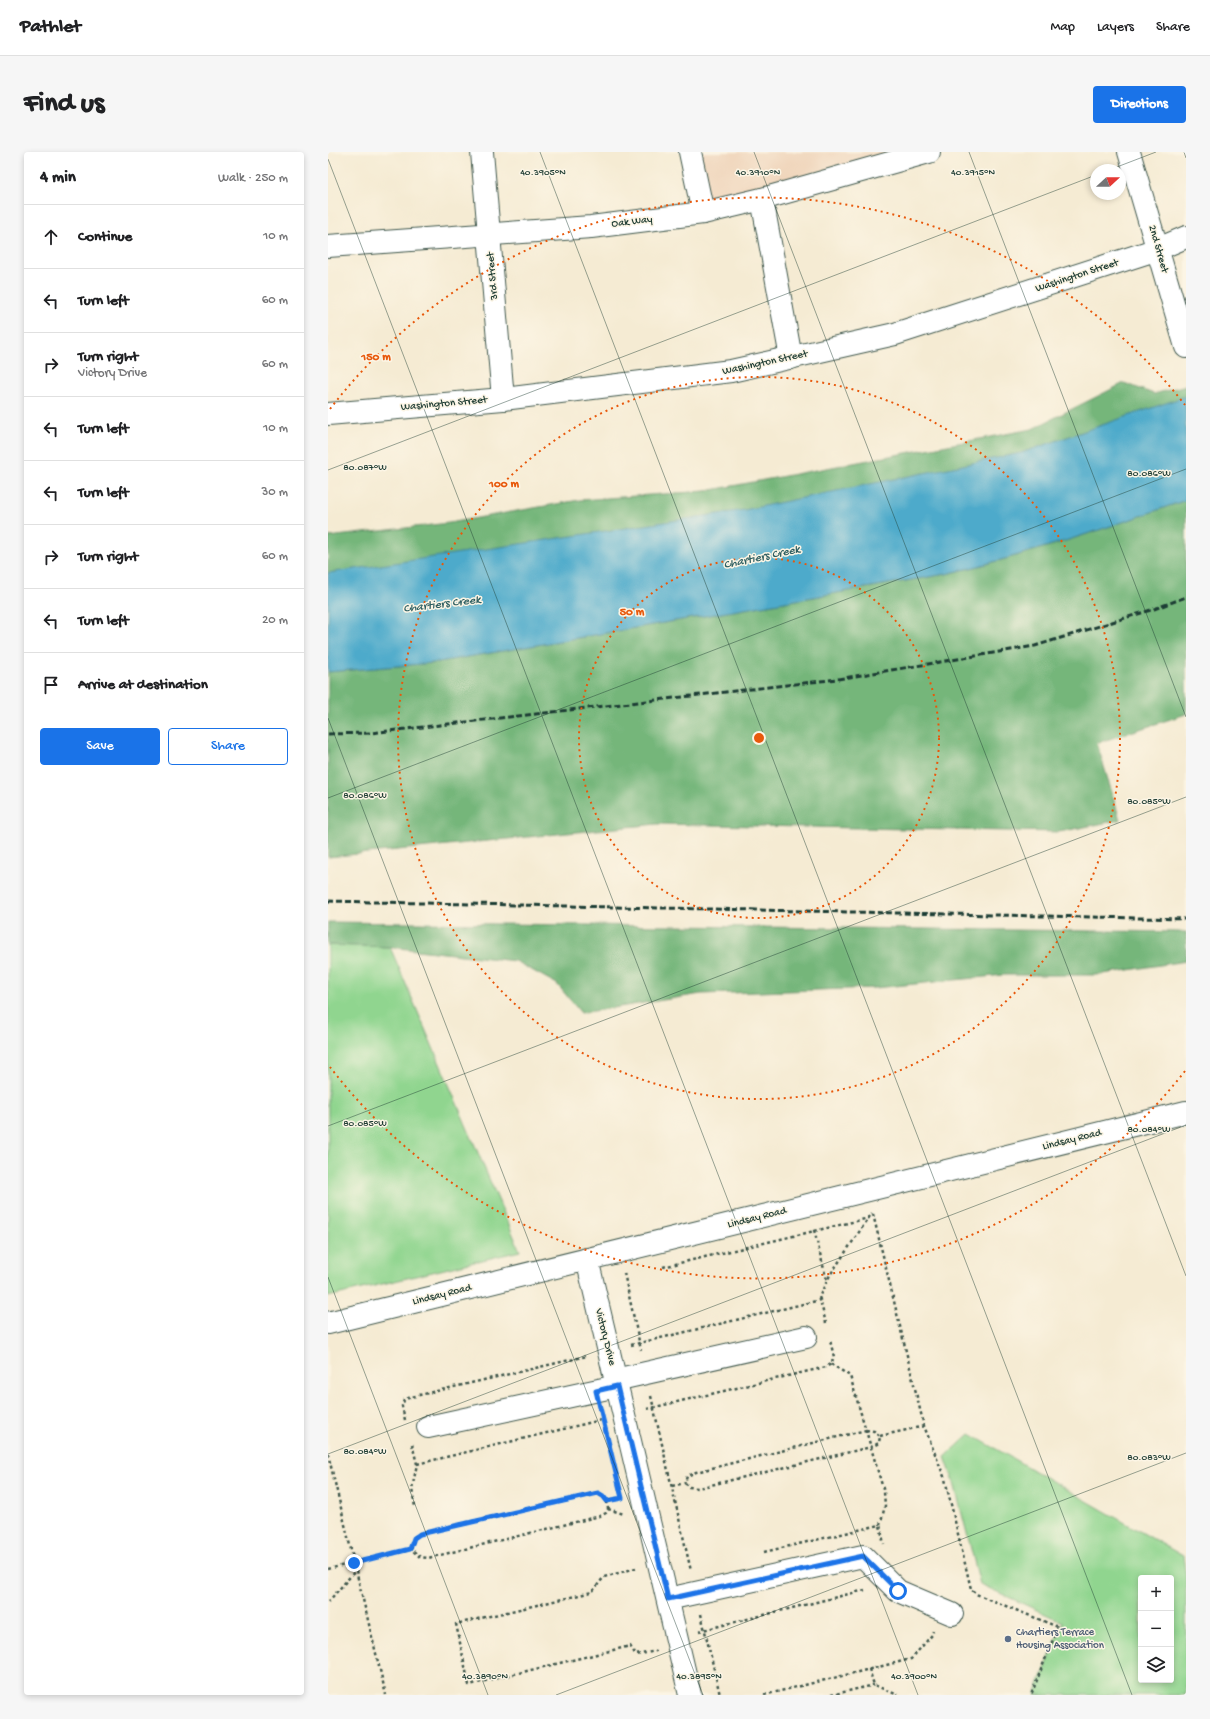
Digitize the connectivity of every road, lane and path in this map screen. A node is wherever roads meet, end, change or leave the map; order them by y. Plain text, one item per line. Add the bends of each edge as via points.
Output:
1 (482, 152) edge
2 (690, 152) edge
3 (929, 152) edge
4 (1129, 152) edge
5 (762, 199) junction
6 (703, 213) junction
7 (490, 235) junction
8 (1186, 237) edge
9 (328, 246) edge
10 (1158, 249) junction
11 (1186, 347) edge
12 (791, 358) junction
13 (504, 399) junction
14 (328, 414) edge
15 (1186, 1112) edge
16 (867, 1191) junction
17 (809, 1205) junction
18 (872, 1213) junction
19 (869, 1218) junction
20 (814, 1231) junction
21 (618, 1251) junction
22 (587, 1259) junction
23 (662, 1267) dead end
24 (632, 1274) dead end
25 (624, 1276) junction
26 (827, 1282) junction
27 (592, 1284) junction
28 (820, 1300) dead end
29 (328, 1323) edge
30 (806, 1337) dead end
31 (588, 1356) dead end
32 (831, 1364) dead end
33 (646, 1373) junction
34 (610, 1386) junction
35 (605, 1426) dead end
36 (924, 1426) junction
37 (428, 1427) dead end
38 (866, 1430) junction
39 (880, 1436) junction
40 (871, 1447) junction
41 (328, 1454) edge
42 (417, 1464) dead end
43 (685, 1483) junction
44 (672, 1486) junction
45 (620, 1491) dead end
46 (622, 1498) junction
47 (607, 1501) junction
48 (624, 1504) dead end
49 (415, 1507) dead end
50 (608, 1509) junction
51 (625, 1509) dead end
52 (880, 1524) dead end
53 (410, 1549) junction
54 (354, 1563) junction
55 (639, 1568) dead end
56 (328, 1569) edge
57 (356, 1570) junction
58 (890, 1584) junction
59 (696, 1593) junction
60 (668, 1599) junction
61 (328, 1602) edge
62 (946, 1612) joint
63 (705, 1630) junction
64 (677, 1637) junction
65 (658, 1651) dead end
66 (869, 1669) junction
67 (874, 1685) junction
68 (386, 1695) edge
69 (690, 1695) edge
70 (720, 1695) edge
71 (764, 1695) edge
72 (831, 1695) edge
73 (898, 1695) edge
74 (1031, 1695) edge

1 - 7 street, 3rd Street
2 - 6 street
3 - 5 street, Oak Way
4 - 10 street, 2nd Street
5 - 6 street, Oak Way
5 - 12 street
6 - 7 street, Oak Way via 591,227
7 - 9 street, Oak Way
7 - 13 street, 3rd Street
8 - 10 street, Washington Street
10 - 11 street, 2nd Street
10 - 12 street, Washington Street via 895,334
12 - 13 street, Washington Street via 731,371
13 - 14 street, Washington Street
15 - 16 street, Lindsay Road
16 - 17 street, Lindsay Road
16 - 18 path
17 - 20 path
17 - 21 street, Lindsay Road
18 - 19 path
18 - 36 path
19 - 20 path
19 - 26 path
20 - 23 path
20 - 26 path
21 - 22 street, Lindsay Road
21 - 25 path
22 - 27 street, Victory Drive
22 - 29 street, Lindsay Road
24 - 25 path
25 - 27 path
25 - 33 path
26 - 28 path via 819,1297
27 - 34 street, Victory Drive
30 - 33 street
31 - 34 path
32 - 38 path via 850,1376
33 - 34 street
33 - 44 path
34 - 35 path
34 - 37 street
34 - 60 street, Victory Drive
36 - 39 path
36 - 74 path via 945,1479 971,1589 976,1594 1058,1627
38 - 39 path via 874,1431
38 - 40 path
38 - 43 path via 696,1472 687,1476
39 - 40 path via 879,1443
40 - 43 path via 698,1488 689,1487
40 - 52 path via 884,1492 885,1506
41 - 54 path
42 - 49 path via 412,1489
43 - 44 path
44 - 59 path
45 - 46 path
46 - 47 path
46 - 48 path
47 - 50 path
47 - 53 path via 598,1493 420,1534 414,1538
50 - 51 path via 626,1515
50 - 53 path via 600,1516 428,1558 420,1558
53 - 54 path
54 - 56 path
54 - 57 path
55 - 65 path via 604,1577 592,1592 456,1624 469,1685 630,1646 636,1655
57 - 61 path
57 - 68 path
58 - 59 street via 863,1556
58 - 62 street via 898,1591
58 - 63 path
59 - 60 street
59 - 63 path
60 - 64 street, Victory Drive
62 - 66 path via 932,1635 910,1659
63 - 64 path
63 - 70 path
64 - 69 street, Victory Drive
66 - 67 path
66 - 71 path
67 - 72 path
67 - 73 path

